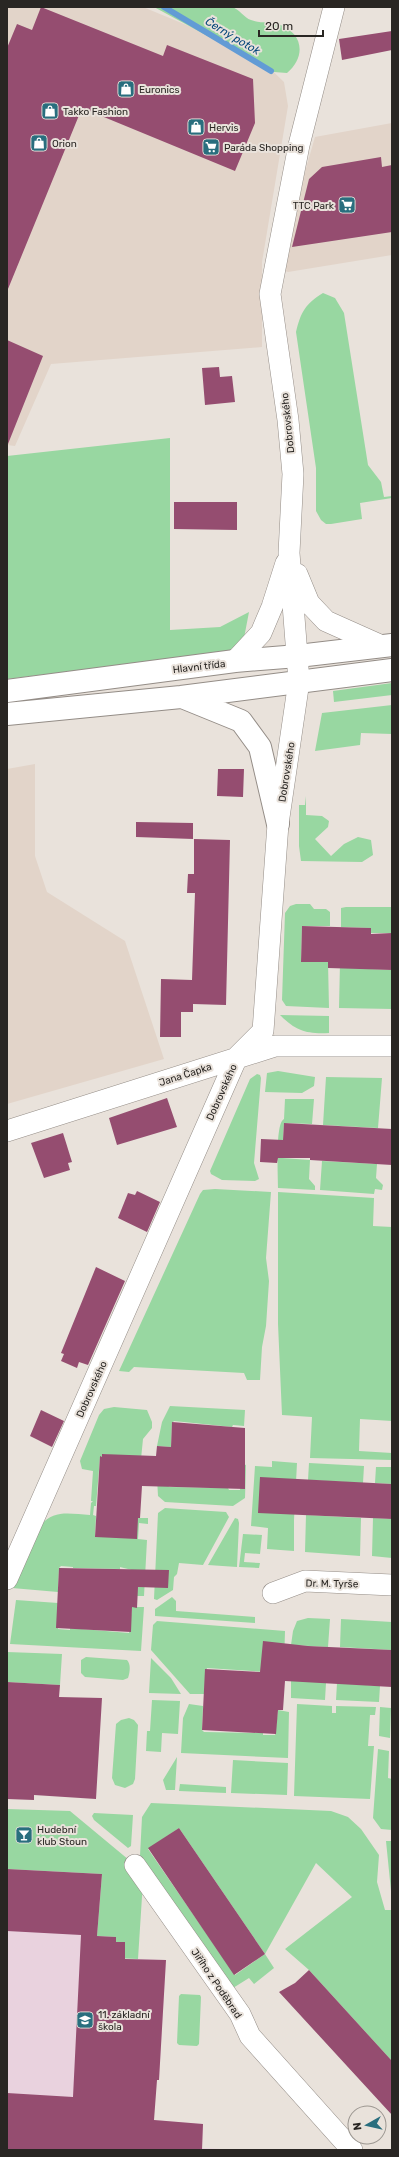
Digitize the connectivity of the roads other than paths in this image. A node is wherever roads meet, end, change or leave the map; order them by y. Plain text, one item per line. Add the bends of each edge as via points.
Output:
1 (334, 7) edge
2 (289, 553) junction
3 (387, 646) edge
4 (298, 656) junction
5 (235, 661) junction
6 (392, 670) edge
7 (299, 681) junction
8 (7, 691) edge
9 (181, 697) junction
10 (7, 714) edge
11 (278, 824) junction
12 (392, 1046) edge
13 (234, 1064) junction
14 (7, 1131) edge
15 (7, 1579) edge
16 (392, 1585) edge
17 (273, 1593) dead end
18 (135, 1865) dead end
19 (352, 2150) edge

1 - 2 street, Dobrovského via 299,145 270,294 293,474
2 - 3 street via 309,603 326,621
2 - 4 street, Dobrovského
2 - 5 street, Dobrovského via 261,633
3 - 4 main road, Hlavní třída
4 - 5 main road, Hlavní třída
4 - 7 street, Dobrovského
5 - 8 main road, Hlavní třída
6 - 7 main road
7 - 9 main road
7 - 11 street, Dobrovského
9 - 10 main road
9 - 11 main road via 241,721 260,747
11 - 13 street, Dobrovského via 263,1031
12 - 13 street, Jana Čapka via 275,1046
13 - 14 street, Jana Čapka
13 - 15 street, Dobrovského
16 - 17 street, Dr. M. Tyrše via 305,1581
18 - 19 street, Jiřího z Poděbrad via 240,2014 250,2036

